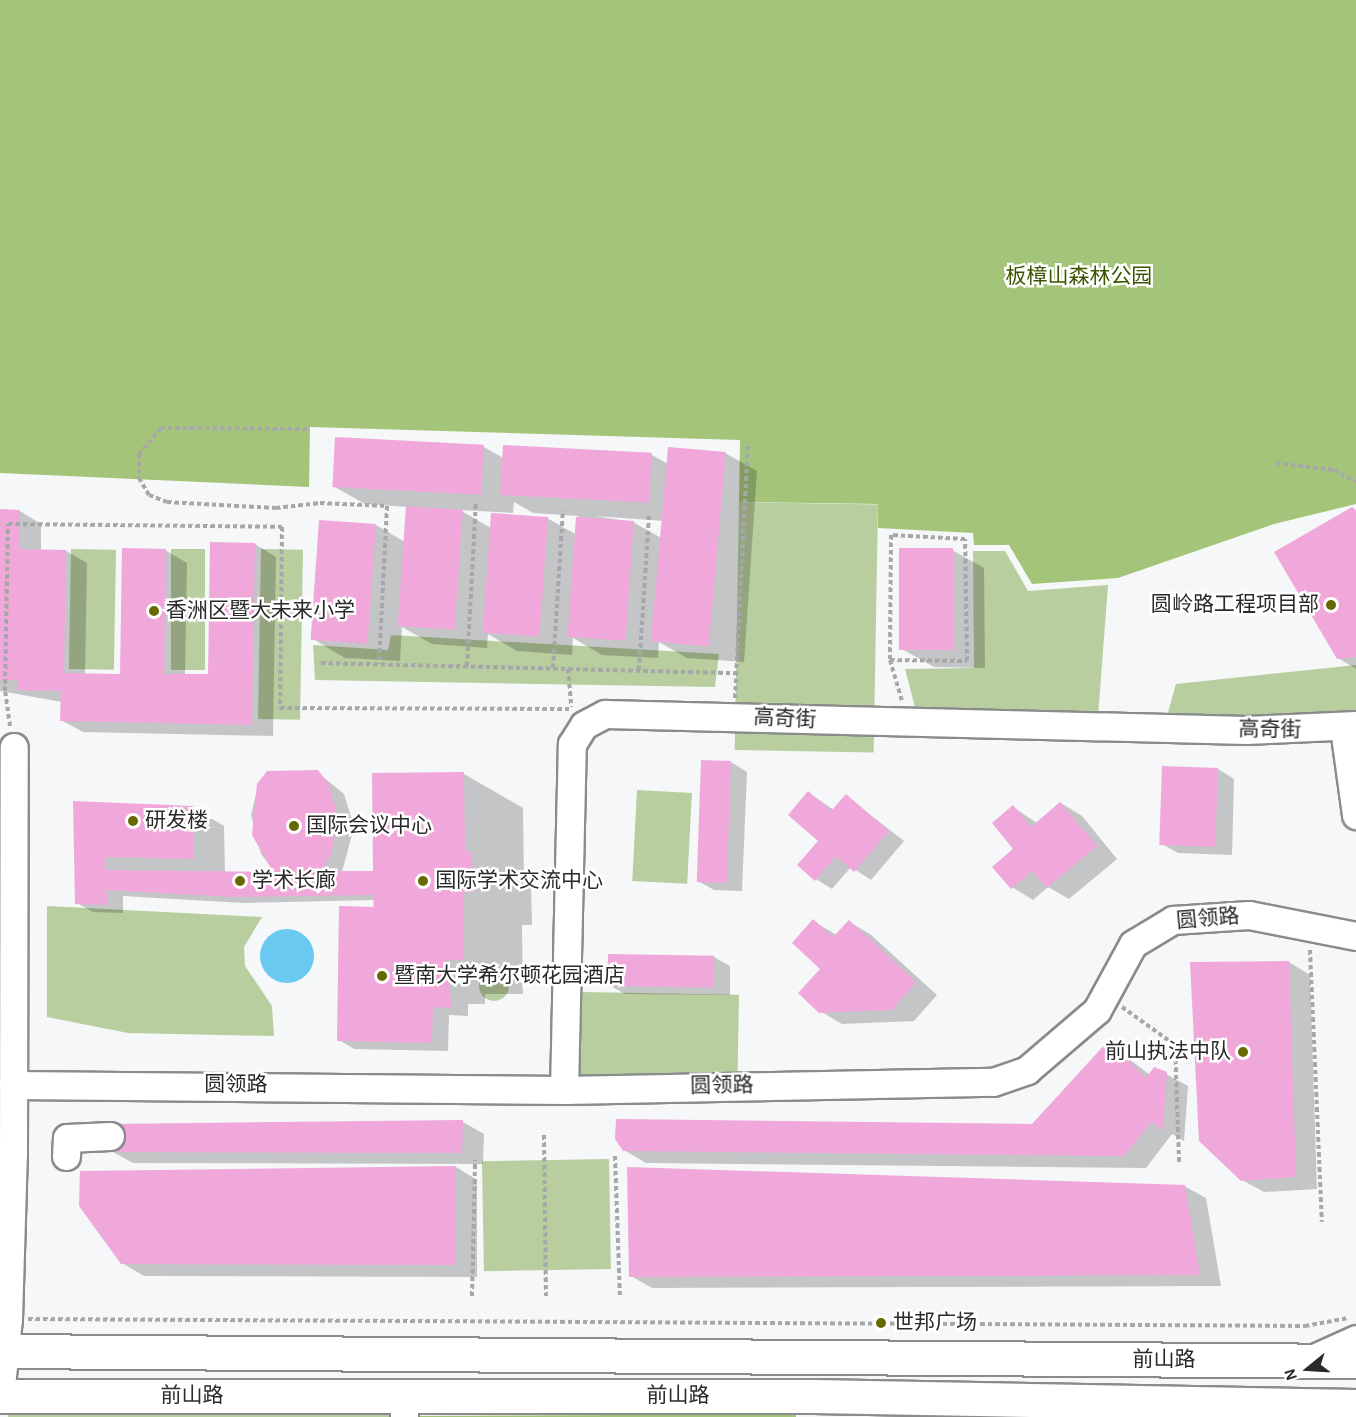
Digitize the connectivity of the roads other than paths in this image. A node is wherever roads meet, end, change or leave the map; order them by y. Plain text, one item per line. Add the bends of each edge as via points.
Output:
1 (1350, 726) edge
2 (14, 747) road end
3 (1356, 815) edge
4 (1356, 936) edge
5 (13, 1085) junction
6 (564, 1090) junction
7 (110, 1136) dead end
8 (66, 1156) dead end
9 (1356, 1339) edge
10 (2, 1351) edge
11 (1302, 1361) junction
12 (1356, 1361) edge
13 (0, 1395) edge
14 (1303, 1405) junction
15 (404, 1406) edge
16 (813, 1406) edge
17 (1356, 1406) edge
18 (1333, 1417) edge

1 - 3 lane
1 - 6 lane, 高奇街 via 908,722 605,714 578,717 572,744
2 - 5 lane
4 - 6 lane, 圆领路 via 1249,915 1173,920 1133,944 1097,1010 1027,1070 993,1082
5 - 6 lane, 圆领路
5 - 10 lane via 8,1319
7 - 8 lane via 67,1138
9 - 11 lane
10 - 11 main road, 前山路
10 - 13 lane
11 - 12 main road, 前山路
13 - 15 main road, 前山路
14 - 16 main road, 前山路
14 - 17 main road, 前山路
14 - 18 main road
15 - 16 main road, 前山路

